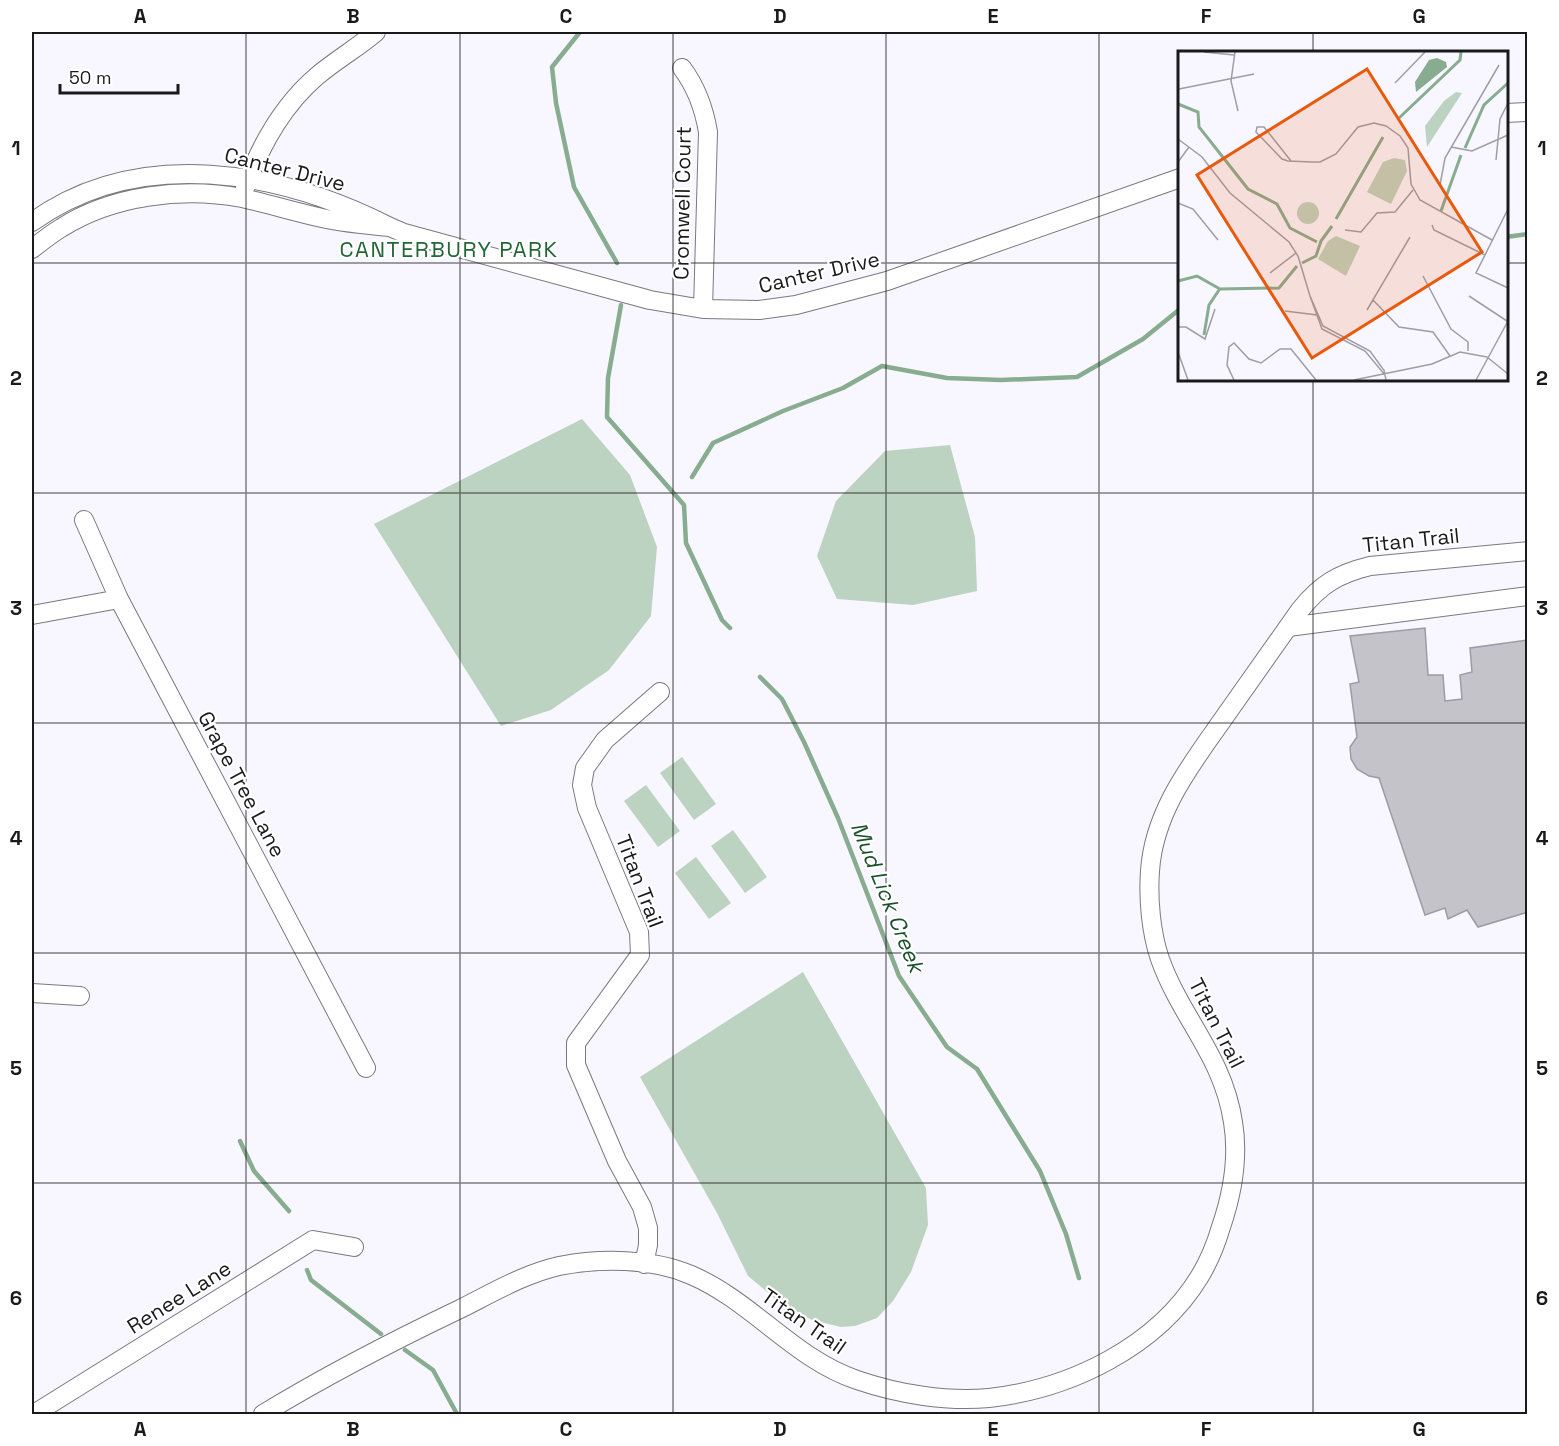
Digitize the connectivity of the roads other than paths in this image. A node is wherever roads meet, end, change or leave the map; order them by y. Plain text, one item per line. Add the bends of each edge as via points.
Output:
1 (376, 32) edge
2 (682, 68) dead end
3 (1527, 111) edge
4 (1508, 113) edge
5 (1178, 178) edge
6 (248, 179) junction
7 (241, 198) junction
8 (32, 222) edge
9 (390, 227) junction
10 (32, 249) edge
11 (703, 309) junction
12 (84, 520) dead end
13 (1527, 551) edge
14 (1527, 596) edge
15 (119, 599) junction
16 (32, 615) edge
17 (1288, 627) junction
18 (660, 692) dead end
19 (32, 993) edge
20 (80, 996) dead end
21 (366, 1068) dead end
22 (354, 1247) dead end
23 (644, 1264) junction
24 (33, 1414) edge
25 (263, 1414) edge

1 - 6 street via 314,78 292,101 261,148
2 - 11 street, Cromwell Court via 698,93 708,132
3 - 4 street
5 - 11 street, Canter Drive via 842,294 759,310
6 - 7 street
6 - 8 street, Canter Drive via 207,173 141,177 89,192
6 - 9 street, Canter Drive via 344,206
7 - 9 street, Canter Drive via 321,218
7 - 10 street, Canter Drive via 184,193 120,203 62,227
9 - 11 street, Canter Drive via 622,293
12 - 15 street, Grape Tree Lane
13 - 17 street, Titan Trail via 1350,571 1315,591
14 - 17 street
15 - 16 street
15 - 21 street, Grape Tree Lane
17 - 23 street, Titan Trail via 1170,800 1154,842 1150,889 1160,960 1225,1088 1236,1143 1233,1185 1215,1245 1200,1276 1160,1323 1121,1354 1053,1384 987,1398 914,1394 875,1386 837,1372 819,1363 718,1288 687,1273
18 - 23 street, Titan Trail via 605,740 585,768 582,785 587,808 639,932 640,955 576,1043 576,1065 617,1161 642,1207 648,1236
19 - 20 street
22 - 24 street, Renee Lane via 313,1240
23 - 25 street, Titan Trail via 583,1262 529,1275 315,1382

